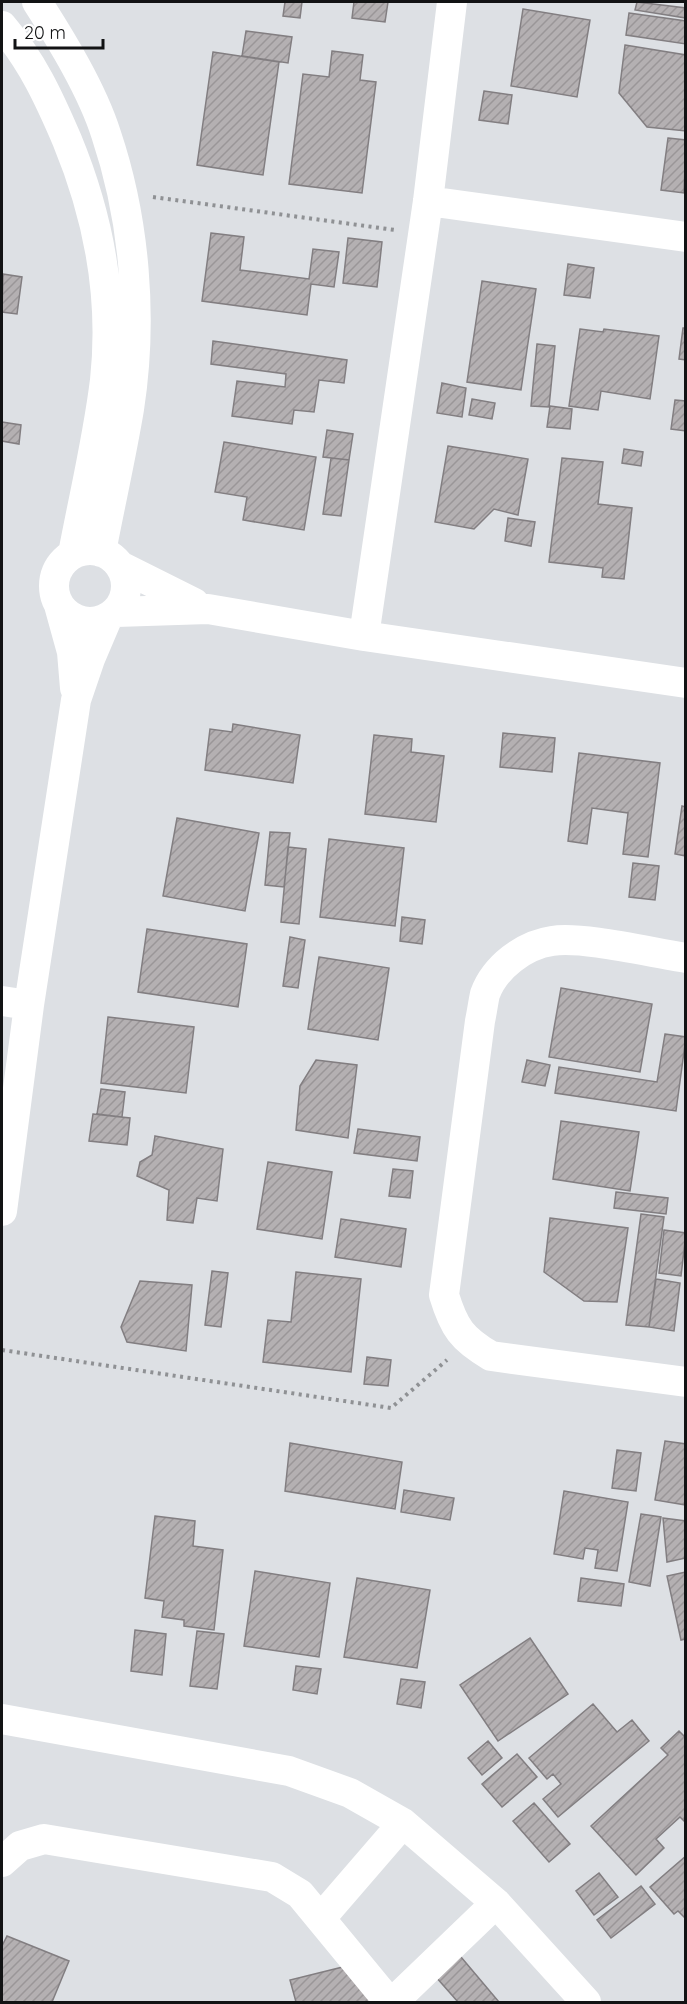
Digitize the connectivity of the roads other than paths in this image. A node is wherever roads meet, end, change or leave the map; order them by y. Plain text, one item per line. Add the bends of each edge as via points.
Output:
1 (37, 2) edge
2 (452, 2) edge
3 (2, 26) edge
4 (428, 201) junction
5 (686, 237) edge
6 (98, 557) junction
7 (59, 606) junction
8 (208, 609) junction
9 (112, 615) junction
10 (364, 636) junction
11 (686, 683) edge
12 (76, 700) junction
13 (686, 958) edge
14 (15, 1003) edge
15 (2, 1211) edge
16 (686, 1382) edge
17 (2, 1719) edge
18 (403, 1823) junction
19 (2, 1862) edge
20 (496, 1903) junction
21 (321, 1918) junction
22 (391, 2002) edge
23 (586, 2002) edge

1 - 6 street via 106,133 123,193 133,264 135,335 129,407
2 - 4 street
3 - 6 street via 44,85 84,182 103,269 107,313
4 - 5 street
4 - 10 street
6 - 7 street via 57,571 55,594
6 - 8 street
6 - 9 street via 125,577 126,590
7 - 9 street via 80,621 94,622
7 - 12 street via 72,652
8 - 9 street
8 - 10 street
9 - 12 street via 90,659
10 - 11 street
12 - 14 street
13 - 16 street via 552,941 524,950 501,968 486,993 444,1295 452,1321 468,1342 491,1356
14 - 15 street
17 - 18 street via 289,1771 350,1792
18 - 20 street
18 - 21 street
19 - 21 street via 20,1846 44,1839 241,1871 272,1877 300,1894
20 - 22 street
20 - 23 street
21 - 22 street

